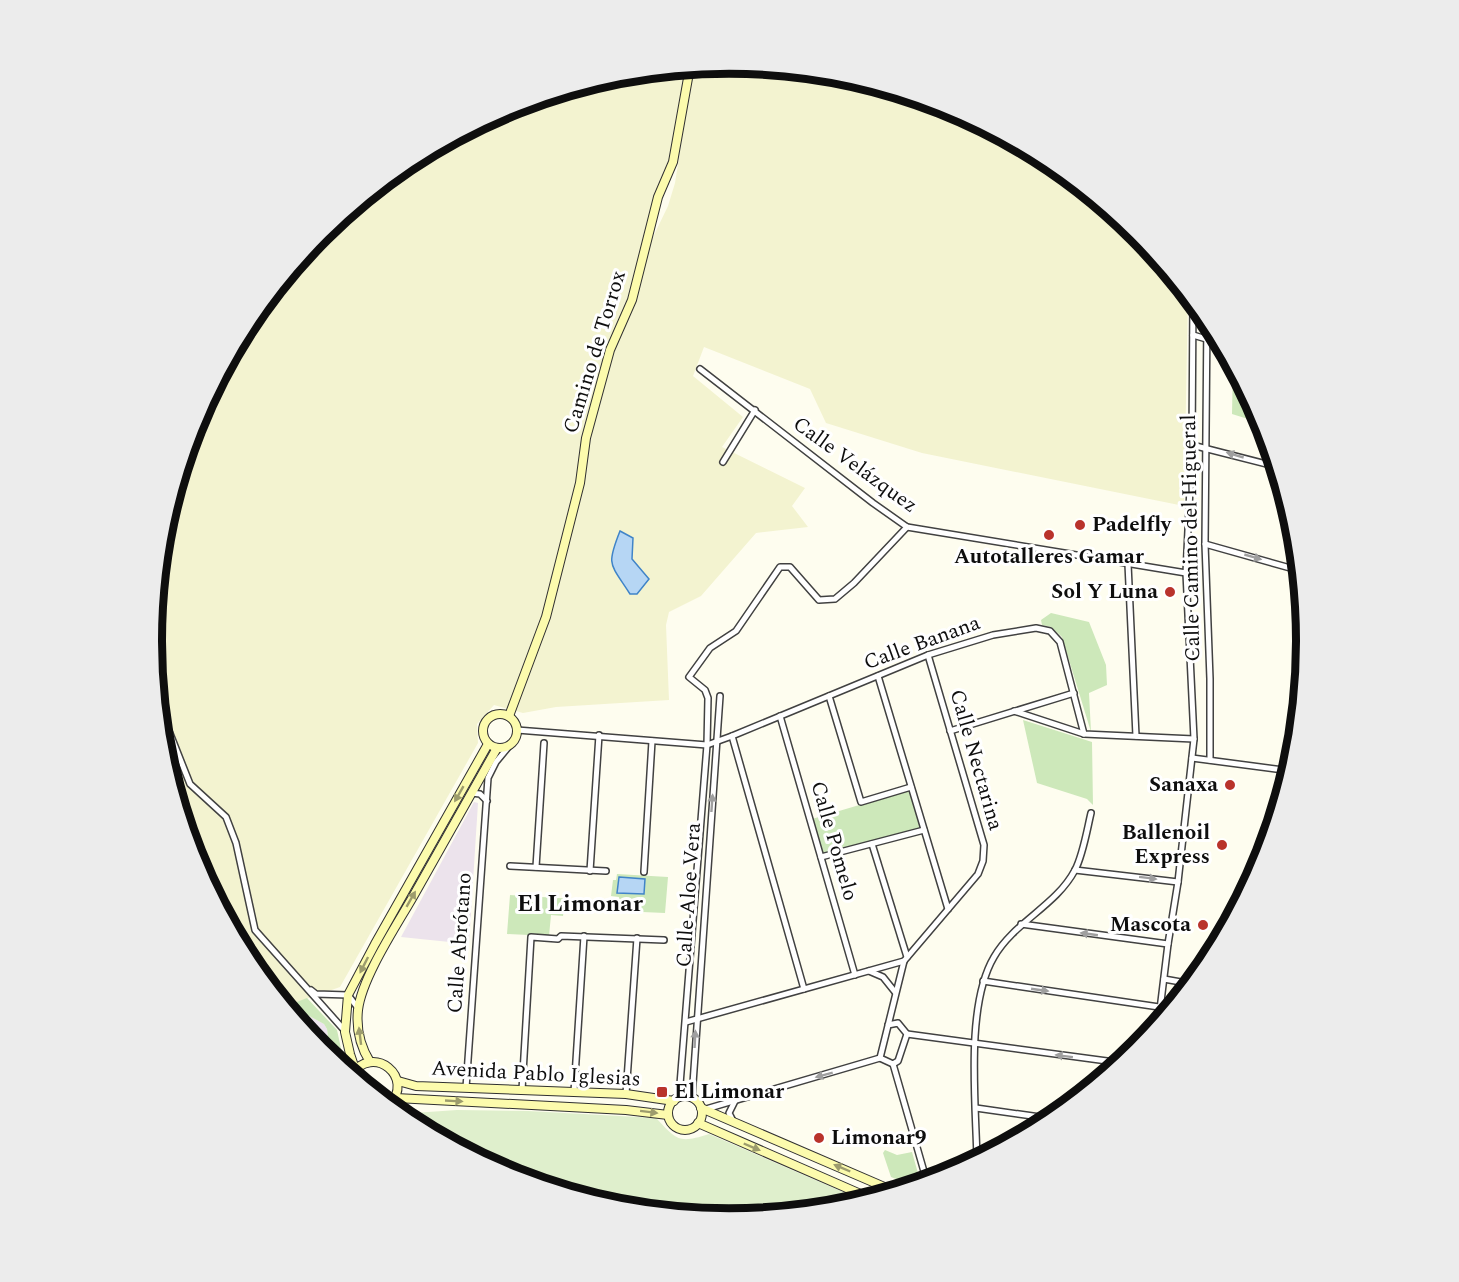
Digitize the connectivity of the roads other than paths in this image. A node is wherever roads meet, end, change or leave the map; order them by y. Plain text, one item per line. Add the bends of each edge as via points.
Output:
1 (689, 75) edge
2 (1192, 314) edge
3 (1206, 334) edge
4 (1193, 335) junction
5 (1206, 339) junction
6 (1210, 340) edge
7 (700, 369) dead end
8 (755, 410) junction
9 (1192, 445) junction
10 (1206, 447) junction
11 (723, 462) dead end
12 (1269, 464) edge
13 (906, 527) junction
14 (1205, 544) junction
15 (1128, 564) junction
16 (1292, 569) edge
17 (1186, 573) junction
18 (928, 655) junction
19 (878, 676) junction
20 (1074, 693) junction
21 (720, 696) dead end
22 (829, 696) junction
23 (1014, 711) junction
24 (509, 716) junction
25 (780, 716) junction
26 (517, 730) junction
27 (951, 731) junction
28 (170, 734) edge
29 (1084, 734) junction
30 (599, 735) junction
31 (732, 736) junction
32 (1136, 736) junction
33 (1194, 739) junction
34 (652, 741) junction
35 (716, 741) junction
36 (544, 743) dead end
37 (488, 744) junction
38 (510, 745) junction
39 (707, 745) junction
40 (497, 748) junction
41 (1192, 758) junction
42 (1210, 760) junction
43 (1282, 771) edge
44 (911, 787) junction
45 (471, 793) junction
46 (487, 801) junction
47 (1091, 813) dead end
48 (924, 830) junction
49 (872, 843) junction
50 (821, 857) junction
51 (510, 866) dead end
52 (536, 867) junction
53 (1075, 870) junction
54 (590, 871) junction
55 (606, 871) dead end
56 (644, 873) dead end
57 (1179, 882) junction
58 (948, 909) junction
59 (1021, 924) junction
60 (584, 936) junction
61 (638, 938) junction
62 (664, 940) dead end
63 (1168, 944) junction
64 (906, 959) junction
65 (869, 971) junction
66 (855, 975) junction
67 (1164, 979) junction
68 (298, 980) junction
69 (983, 981) junction
70 (1183, 982) edge
71 (804, 989) junction
72 (896, 992) junction
73 (348, 995) junction
74 (1160, 1007) junction
75 (358, 1008) junction
76 (1160, 1011) edge
77 (696, 1018) junction
78 (686, 1023) junction
79 (888, 1025) junction
80 (345, 1032) junction
81 (907, 1034) junction
82 (974, 1044) junction
83 (880, 1058) junction
84 (370, 1062) junction
85 (1111, 1062) edge
86 (893, 1064) junction
87 (352, 1065) edge
88 (357, 1070) edge
89 (398, 1081) junction
90 (466, 1088) junction
91 (522, 1090) junction
92 (574, 1092) junction
93 (626, 1094) junction
94 (396, 1098) joint
95 (692, 1098) junction
96 (676, 1099) junction
97 (736, 1100) junction
98 (976, 1108) junction
99 (704, 1109) junction
100 (668, 1115) junction
101 (1039, 1117) edge
102 (733, 1121) junction
103 (698, 1124) junction
104 (978, 1151) edge
105 (925, 1173) edge
106 (884, 1187) edge
107 (859, 1193) edge

1 - 24 street, Camino de Torrox via 673,162 658,197 632,300 610,350 546,617
2 - 4 street, Calle Camino del Higueral
3 - 5 street, Calle Camino del Higueral
4 - 5 street
4 - 9 street, Calle Camino del Higueral
5 - 6 street
5 - 10 street, Calle Camino del Higueral
7 - 8 street, Calle Velázquez
8 - 11 street
8 - 13 street, Calle Velázquez
9 - 10 street
9 - 17 street, Calle Camino del Higueral
12 -> 10 street
10 - 14 street, Calle Camino del Higueral
13 - 15 street, Calle Velázquez
13 - 39 street, Calle Aloe Vera via 835,599 819,600 790,567 780,567 736,631 710,648 689,676 708,698
14 -> 16 street
14 - 42 street, Calle Camino del Higueral
15 - 17 street, Calle Velázquez
15 - 32 street
17 - 33 street, Calle Camino del Higueral
18 - 19 street, Calle Banana
18 - 20 street, Calle Banana via 993,635 1036,628 1050,631 1060,642
18 - 27 street, Calle Nectarina
19 - 22 street, Calle Banana
19 - 44 street
20 - 23 street
20 - 29 street, Calle Banana
21 - 35 street, Calle Aloe Vera
22 - 25 street, Calle Banana
22 - 44 street via 861,802
23 - 27 street
23 - 29 street
24 - 26 street
24 - 37 street via 488,717 482,730
25 - 31 street, Calle Banana
25 - 50 street, Calle Pomelo
26 - 30 street
26 - 38 street
27 - 58 street, Calle Nectarina via 984,845 978,874
28 - 68 street via 190,784 226,818 236,843 255,930
29 - 32 street
30 - 34 street
30 - 54 street
31 - 35 street, Calle Banana
31 - 71 street
32 - 33 street
33 - 41 street, Calle Camino del Higueral
34 - 39 street
34 - 56 street
35 - 39 street, Calle Banana
77 -> 35 street, Calle Aloe Vera
36 - 52 street
37 - 40 street
37 -> 73 street
38 - 40 street
38 - 46 street, Calle Abrótano via 488,778
39 - 78 street, Calle Aloe Vera
40 - 45 street
41 - 42 street
41 - 57 street, Calle Camino del Higueral
42 - 43 street
44 - 48 street
45 - 46 street via 480,794
75 -> 45 street via 364,987 390,936
46 - 90 street, Calle Abrótano
47 - 53 street
48 - 49 street
48 - 58 street
49 - 50 street
49 - 64 street
50 - 66 street, Calle Pomelo
51 - 52 street
52 - 54 street
53 -> 57 street
53 - 59 street via 1056,895
54 - 55 street
57 - 63 street, Calle Camino del Higueral
58 - 64 street, Calle Nectarina
63 -> 59 street
59 - 69 street via 994,956
60 - 61 street
60 - 91 street via 531,937
60 - 92 street
61 - 62 street
61 - 93 street
63 - 67 street, Calle Camino del Higueral
64 - 65 street
64 - 72 street, Calle Nectarina
65 - 66 street
65 - 72 street via 883,977
66 - 71 street
67 - 70 street
67 - 74 street, Calle Camino del Higueral
68 - 73 street via 316,994
68 - 80 street
69 -> 74 street
69 - 82 street
71 - 77 street
72 - 79 street, Calle Nectarina
73 - 75 street
73 - 80 street
74 - 76 street, Calle Camino del Higueral
84 -> 75 street via 361,1048
77 - 78 street
95 -> 77 street, Calle Aloe Vera
78 - 96 street, Calle Aloe Vera
79 - 81 street via 898,1023
79 - 83 street, Calle Nectarina
80 - 87 street
81 - 82 street
81 - 86 street via 898,1061
85 -> 82 street
82 - 98 street
83 - 86 street
83 -> 97 street
84 - 88 street
84 - 89 street via 388,1066
86 - 105 street
89 - 90 street, Avenida Pablo Iglesias via 416,1086
89 - 94 street
90 - 91 street, Avenida Pablo Iglesias
91 - 92 street, Avenida Pablo Iglesias
92 - 93 street, Avenida Pablo Iglesias
93 - 96 street, Avenida Pablo Iglesias
94 -> 100 street, Avenida Pablo Iglesias
95 - 96 street
95 - 99 street
96 - 100 street
97 - 99 street
97 - 102 street via 729,1113
98 - 101 street
98 - 104 street
99 - 102 street
99 - 103 street
100 - 103 street via 680,1129
106 -> 102 street
103 -> 107 street

